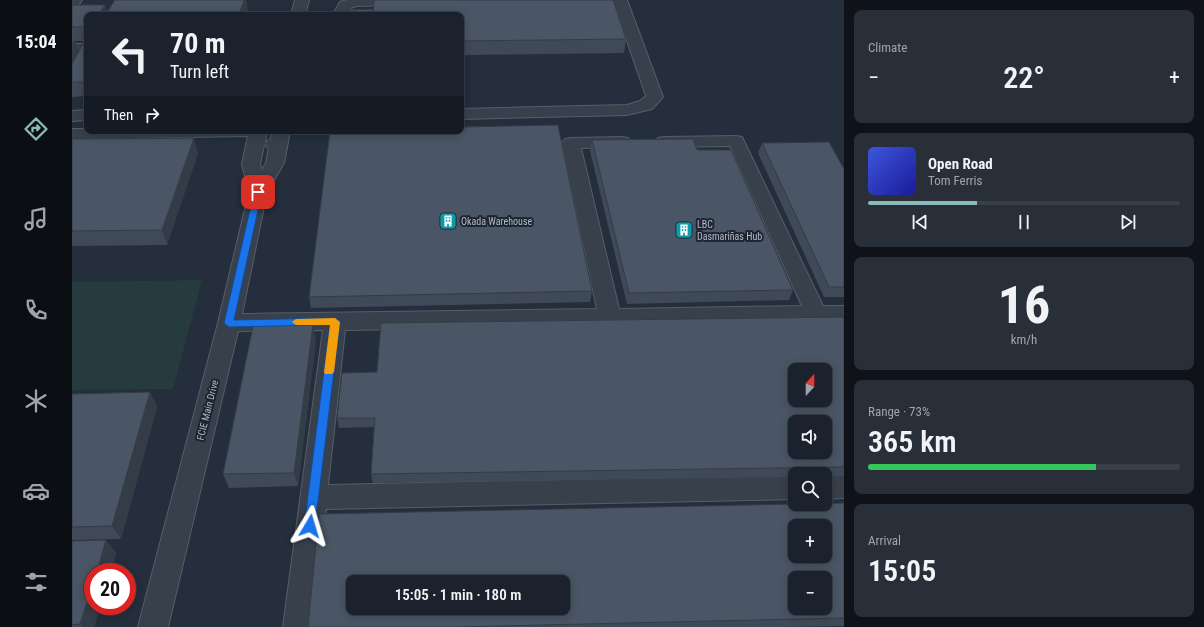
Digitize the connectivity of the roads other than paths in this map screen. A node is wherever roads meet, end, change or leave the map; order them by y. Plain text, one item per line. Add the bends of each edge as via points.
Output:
1 (75, 0) edge
2 (302, 0) edge
3 (620, 0) edge
4 (421, 1) edge
5 (72, 4) edge
6 (299, 12) edge
7 (342, 12) edge
8 (72, 49) edge
9 (84, 49) edge
10 (464, 114) edge
11 (84, 115) edge
12 (72, 116) edge
13 (72, 134) edge
14 (84, 134) edge
15 (257, 134) edge
16 (281, 134) edge
17 (258, 192) junction
18 (816, 314) junction
19 (844, 314) edge
20 (610, 317) junction
21 (335, 322) junction
22 (229, 323) junction
23 (844, 486) edge
24 (788, 487) edge
25 (832, 487) edge
26 (313, 497) junction
27 (153, 627) edge
28 (298, 627) edge

1 - 5 street
2 - 6 street
3 - 10 street via 655,97 646,105 627,110
4 - 7 street via 355,2 345,6
8 - 9 street
11 - 12 street
13 - 14 street
15 - 17 street, FCIE Main Drive via 252,164
16 - 17 street, FCIE Main Drive via 276,162
17 - 22 street, FCIE Main Drive
18 - 19 street
18 - 20 street
18 - 20 street via 736,141 571,143
20 - 21 street
21 - 22 street
21 - 26 street
22 - 27 street, FCIE Main Drive
23 - 25 street
24 - 26 street
26 - 28 street

